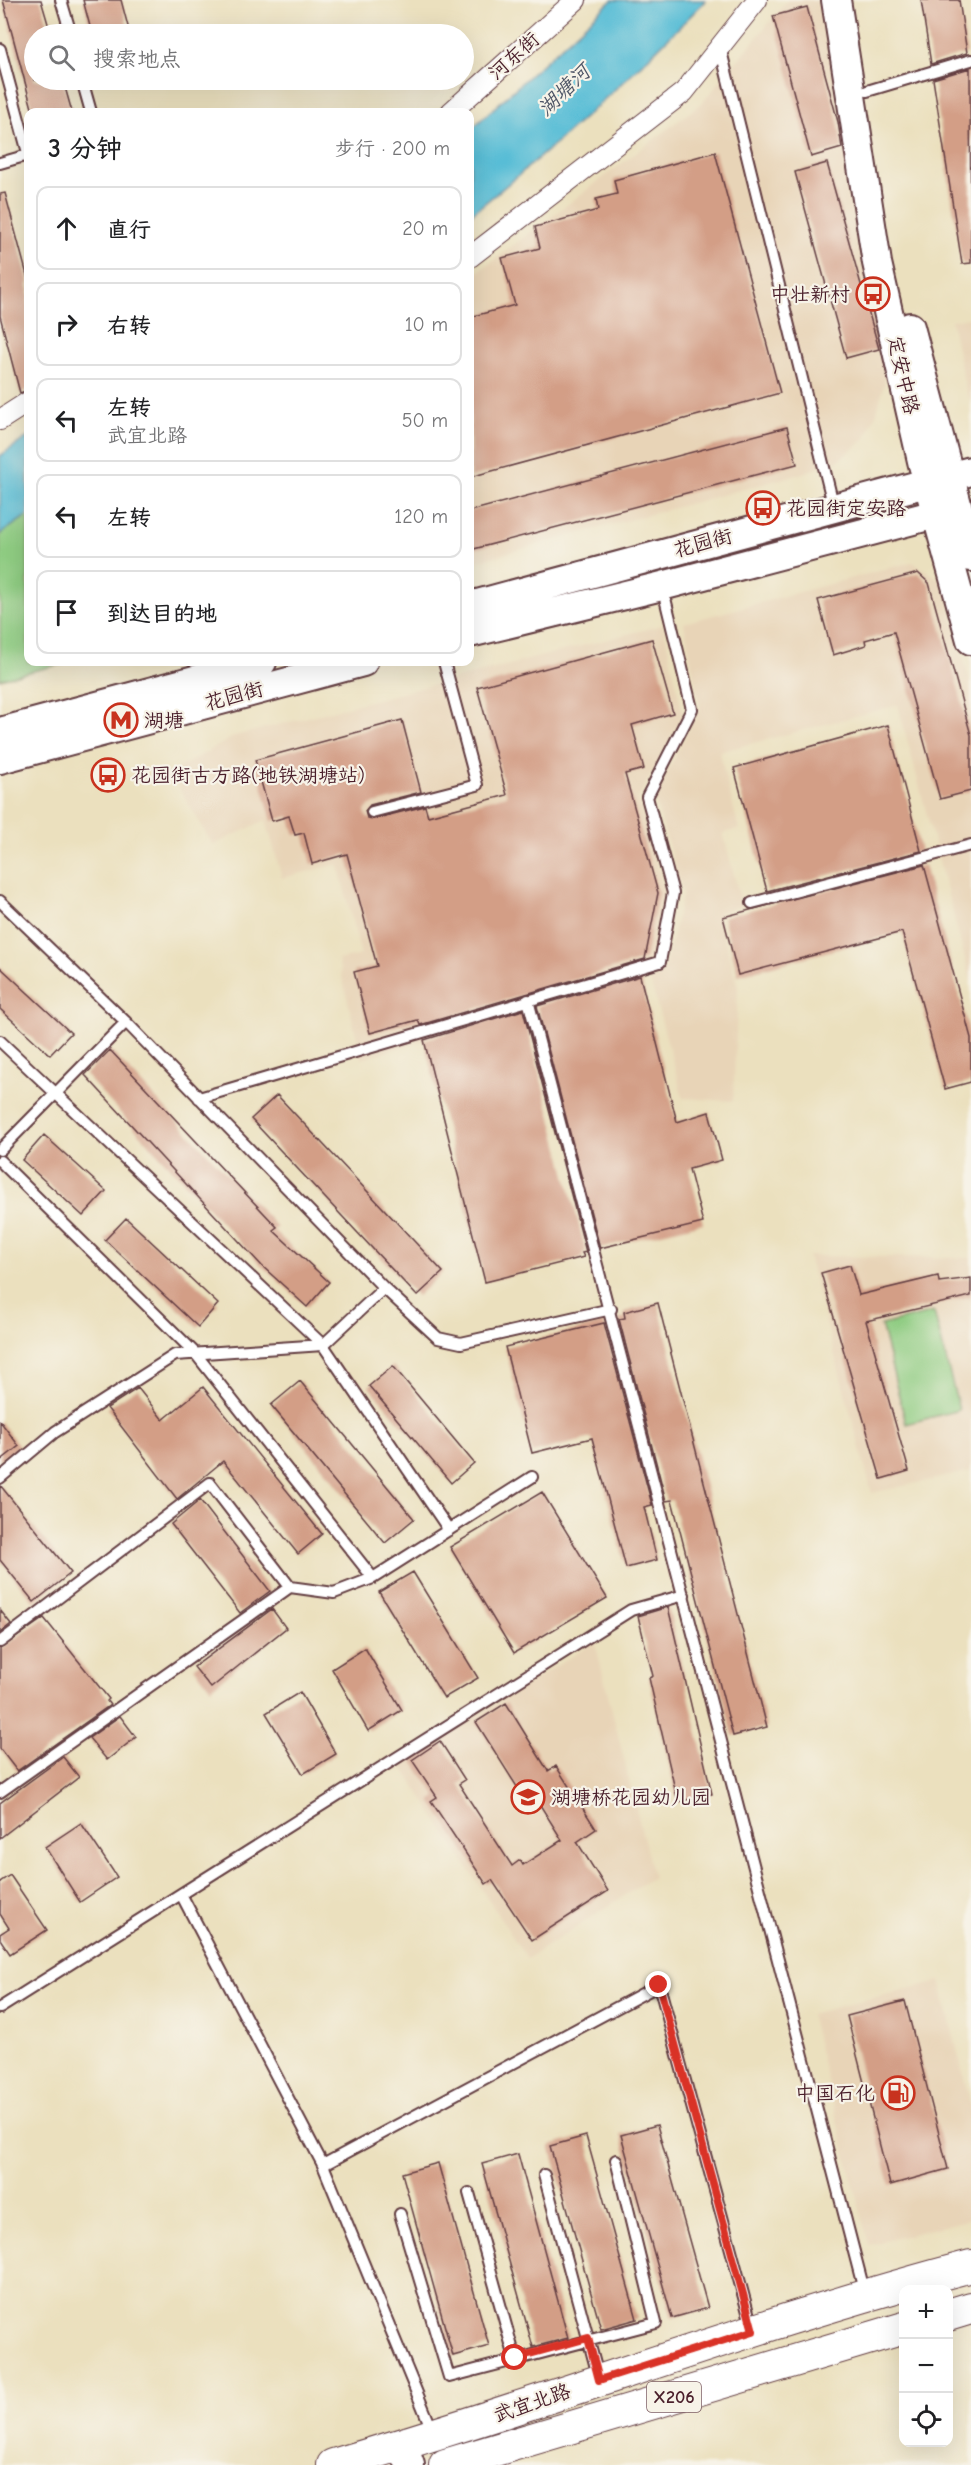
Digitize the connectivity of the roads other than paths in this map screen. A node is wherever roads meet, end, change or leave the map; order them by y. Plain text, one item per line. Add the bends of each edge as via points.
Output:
1 (62, 0) edge
2 (576, 0) edge
3 (757, 0) edge
4 (836, 0) edge
5 (854, 0) edge
6 (68, 24) edge
7 (720, 47) junction
8 (0, 49) edge
9 (971, 60) edge
10 (85, 90) edge
11 (867, 91) junction
12 (90, 108) edge
13 (455, 108) edge
14 (24, 139) edge
15 (24, 155) edge
16 (0, 163) edge
17 (474, 254) edge
18 (24, 405) edge
19 (0, 420) edge
20 (950, 477) edge
21 (834, 508) junction
22 (956, 508) edge
23 (971, 557) edge
24 (662, 586) junction
25 (474, 605) edge
26 (474, 632) edge
27 (971, 640) edge
28 (247, 666) edge
29 (348, 666) edge
30 (445, 666) edge
31 (0, 732) edge
32 (0, 759) edge
33 (372, 812) dead end
34 (971, 845) edge
35 (0, 901) edge
36 (752, 903) dead end
37 (528, 1000) junction
38 (126, 1022) junction
39 (0, 1041) edge
40 (56, 1093) junction
41 (199, 1098) junction
42 (0, 1150) edge
43 (0, 1161) edge
44 (384, 1288) junction
45 (611, 1309) junction
46 (323, 1345) junction
47 (195, 1353) junction
48 (532, 1477) dead end
49 (0, 1478) edge
50 (449, 1530) junction
51 (374, 1578) junction
52 (290, 1587) junction
53 (684, 1595) junction
54 (0, 1642) edge
55 (0, 1792) edge
56 (181, 1894) junction
57 (0, 2008) edge
58 (616, 2160) dead end
59 (323, 2165) junction
60 (544, 2175) dead end
61 (470, 2193) dead end
62 (400, 2214) dead end
63 (971, 2266) edge
64 (865, 2294) junction
65 (971, 2308) edge
66 (953, 2313) edge
67 (899, 2329) edge
68 (753, 2331) junction
69 (588, 2338) junction
70 (515, 2358) junction
71 (599, 2380) junction
72 (435, 2435) junction
73 (407, 2455) edge
74 (333, 2465) edge
75 (445, 2465) edge

1 - 6 lane
2 - 13 street, 河东街
3 - 7 street
4 - 20 main road, 定安中路 via 878,263
5 - 11 main road, 定安中路
7 - 17 street via 684,92
7 - 21 lane
8 - 14 lane
9 - 11 lane
10 - 12 lane
11 - 20 main road, 定安中路 via 904,305
15 - 16 lane
18 - 19 street
20 - 21 main road, 花园街
20 - 22 main road, 定安中路
21 - 25 main road, 花园街
22 - 23 main road, 定安中路
22 - 24 main road, 花园街
22 - 27 main road, 定安中路
24 - 26 main road, 花园街
24 - 37 lane via 692,709 647,797 673,893 660,962
28 - 31 main road, 花园街
29 - 32 main road, 花园街
30 - 33 lane via 477,784
34 - 36 lane
35 - 38 lane
37 - 41 lane
37 - 45 lane
38 - 40 lane
38 - 41 lane
39 - 40 lane
40 - 42 lane
40 - 46 lane
41 - 44 lane
43 - 47 lane
44 - 45 lane via 438,1338 461,1343
44 - 46 lane
45 - 53 lane
46 - 47 lane
46 - 50 lane
47 - 49 lane via 175,1355 165,1361 55,1432
47 - 51 lane
48 - 50 lane
50 - 51 lane
51 - 52 lane via 334,1593
52 - 54 lane via 210,1483
52 - 55 lane
53 - 56 lane via 631,1610
53 - 64 lane
56 - 57 lane
56 - 59 lane
58 - 69 lane via 656,2323
59 - 68 lane via 659,1985
59 - 72 lane
60 - 69 lane
61 - 70 lane
62 - 70 lane via 449,2377
63 - 64 main road, 武宜北路 / X206
64 - 68 main road, 武宜北路 / X206
65 - 66 main road
67 - 75 main road, 武宜北路 / X206
68 - 71 main road, 武宜北路 / X206
69 - 70 lane
69 - 71 lane
71 - 72 main road, 武宜北路 / X206
72 - 73 main road, 武宜北路 / X206
72 - 75 main road
73 - 74 main road, 武宜北路 / X206

